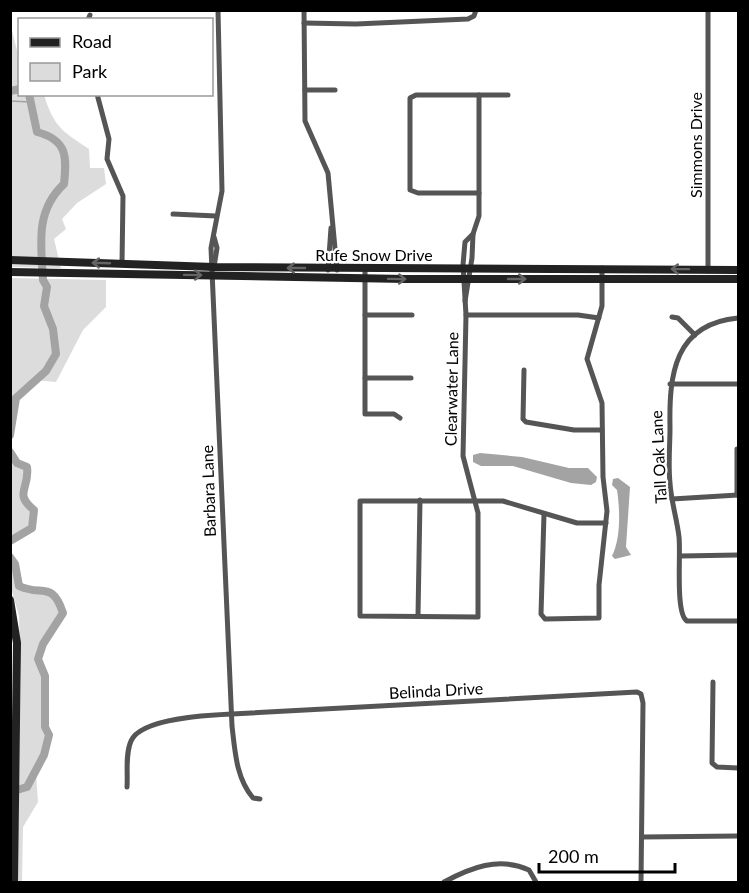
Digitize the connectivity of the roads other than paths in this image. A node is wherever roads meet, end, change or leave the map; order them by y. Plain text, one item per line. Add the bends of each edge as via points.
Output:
1 (218, 10) edge
2 (304, 10) edge
3 (476, 10) edge
4 (708, 10) edge
5 (304, 23) junction
6 (219, 26) junction
7 (213, 29) edge
8 (305, 90) junction
9 (335, 90) dead end
10 (479, 95) junction
11 (508, 95) dead end
12 (98, 96) edge
13 (479, 193) junction
14 (173, 214) dead end
15 (216, 216) junction
16 (10, 260) edge
17 (122, 264) junction
18 (333, 268) junction
19 (366, 268) junction
20 (602, 268) junction
21 (708, 269) junction
22 (738, 270) edge
23 (214, 271) junction
24 (10, 272) edge
25 (465, 273) junction
26 (333, 277) junction
27 (365, 279) junction
28 (602, 279) junction
29 (708, 279) junction
30 (738, 279) edge
31 (365, 315) junction
32 (412, 315) dead end
33 (466, 315) junction
34 (672, 317) dead end
35 (599, 318) junction
36 (738, 318) edge
37 (695, 335) junction
38 (524, 370) dead end
39 (365, 378) junction
40 (411, 378) dead end
41 (670, 384) junction
42 (738, 384) edge
43 (400, 418) dead end
44 (602, 430) junction
45 (737, 449) edge
46 (738, 495) edge
47 (420, 500) junction
48 (475, 500) junction
49 (672, 500) junction
50 (544, 514) junction
51 (606, 523) junction
52 (738, 555) edge
53 (681, 556) junction
54 (10, 600) edge
55 (418, 616) junction
56 (738, 621) edge
57 (14, 672) edge
58 (713, 682) dead end
59 (232, 714) junction
60 (13, 728) edge
61 (738, 768) edge
62 (128, 788) dead end
63 (260, 799) dead end
64 (738, 836) edge
65 (642, 837) junction
66 (534, 880) edge
67 (14, 882) edge
68 (444, 882) edge
69 (642, 882) edge

1 - 6 street, Barbara Lane
2 - 5 street
3 - 5 street via 468,19
4 - 21 street, Simmons Drive
5 - 8 street
6 - 7 street
6 - 15 street, Barbara Lane via 222,191
8 - 9 street
8 - 18 street via 304,121 328,173
10 - 11 street
10 - 13 street, Clearwater Lane
10 - 13 street via 411,97 409,183 412,192
12 - 17 street via 109,139 107,159 123,196
13 - 25 street, Clearwater Lane via 478,220
14 - 15 street
15 - 23 street, Barbara Lane via 211,248
17 -> 16 main road, Rufe Snow Drive
17 - 23 main road, Rufe Snow Drive
18 - 19 main road, Rufe Snow Drive
18 -> 23 main road, Rufe Snow Drive
18 - 26 street
19 - 25 main road, Rufe Snow Drive
19 - 27 street
21 -> 20 main road, Rufe Snow Drive
20 - 25 main road, Rufe Snow Drive
20 - 28 street
21 - 22 main road, Rufe Snow Drive
21 - 29 street, Simmons Drive
24 -> 23 main road, Rufe Snow Drive
23 - 26 main road, Rufe Snow Drive
23 - 59 street, Barbara Lane
27 -> 25 main road, Rufe Snow Drive
25 -> 28 main road, Rufe Snow Drive
25 - 33 street, Clearwater Lane
26 - 27 main road, Rufe Snow Drive
27 - 31 street
28 - 29 main road, Rufe Snow Drive
28 - 35 street
29 - 30 main road, Rufe Snow Drive
31 - 32 street
31 - 39 street
33 - 35 street
33 - 48 street, Clearwater Lane via 463,456
34 - 37 street
35 - 44 street via 587,359 602,403
36 - 37 street via 720,321
37 - 41 street, Tall Oak Lane via 678,357
38 - 44 street via 526,422
39 - 40 street
39 - 43 street via 365,414 394,414
41 - 42 street
41 - 49 street, Tall Oak Lane
44 - 51 street
45 - 46 street
46 - 49 street
47 - 48 street
47 - 55 street
47 - 55 street via 360,501 360,616
48 - 50 street via 503,501
48 - 55 street, Clearwater Lane via 478,617
49 - 53 street, Tall Oak Lane
50 - 51 street via 577,523
50 - 51 street via 541,614 545,619 599,618
52 - 53 street
53 - 56 street, Tall Oak Lane via 680,606 684,619
54 - 57 main road via 17,630
57 - 60 main road
58 - 61 street via 712,763
59 - 62 street, Belinda Drive via 187,718 141,729 129,745
59 - 63 street, Barbara Lane via 239,771 250,795
59 - 65 street, Belinda Drive via 641,694
60 - 67 main road
64 - 65 street
65 - 69 street
66 - 68 street via 525,868 487,865 469,868

